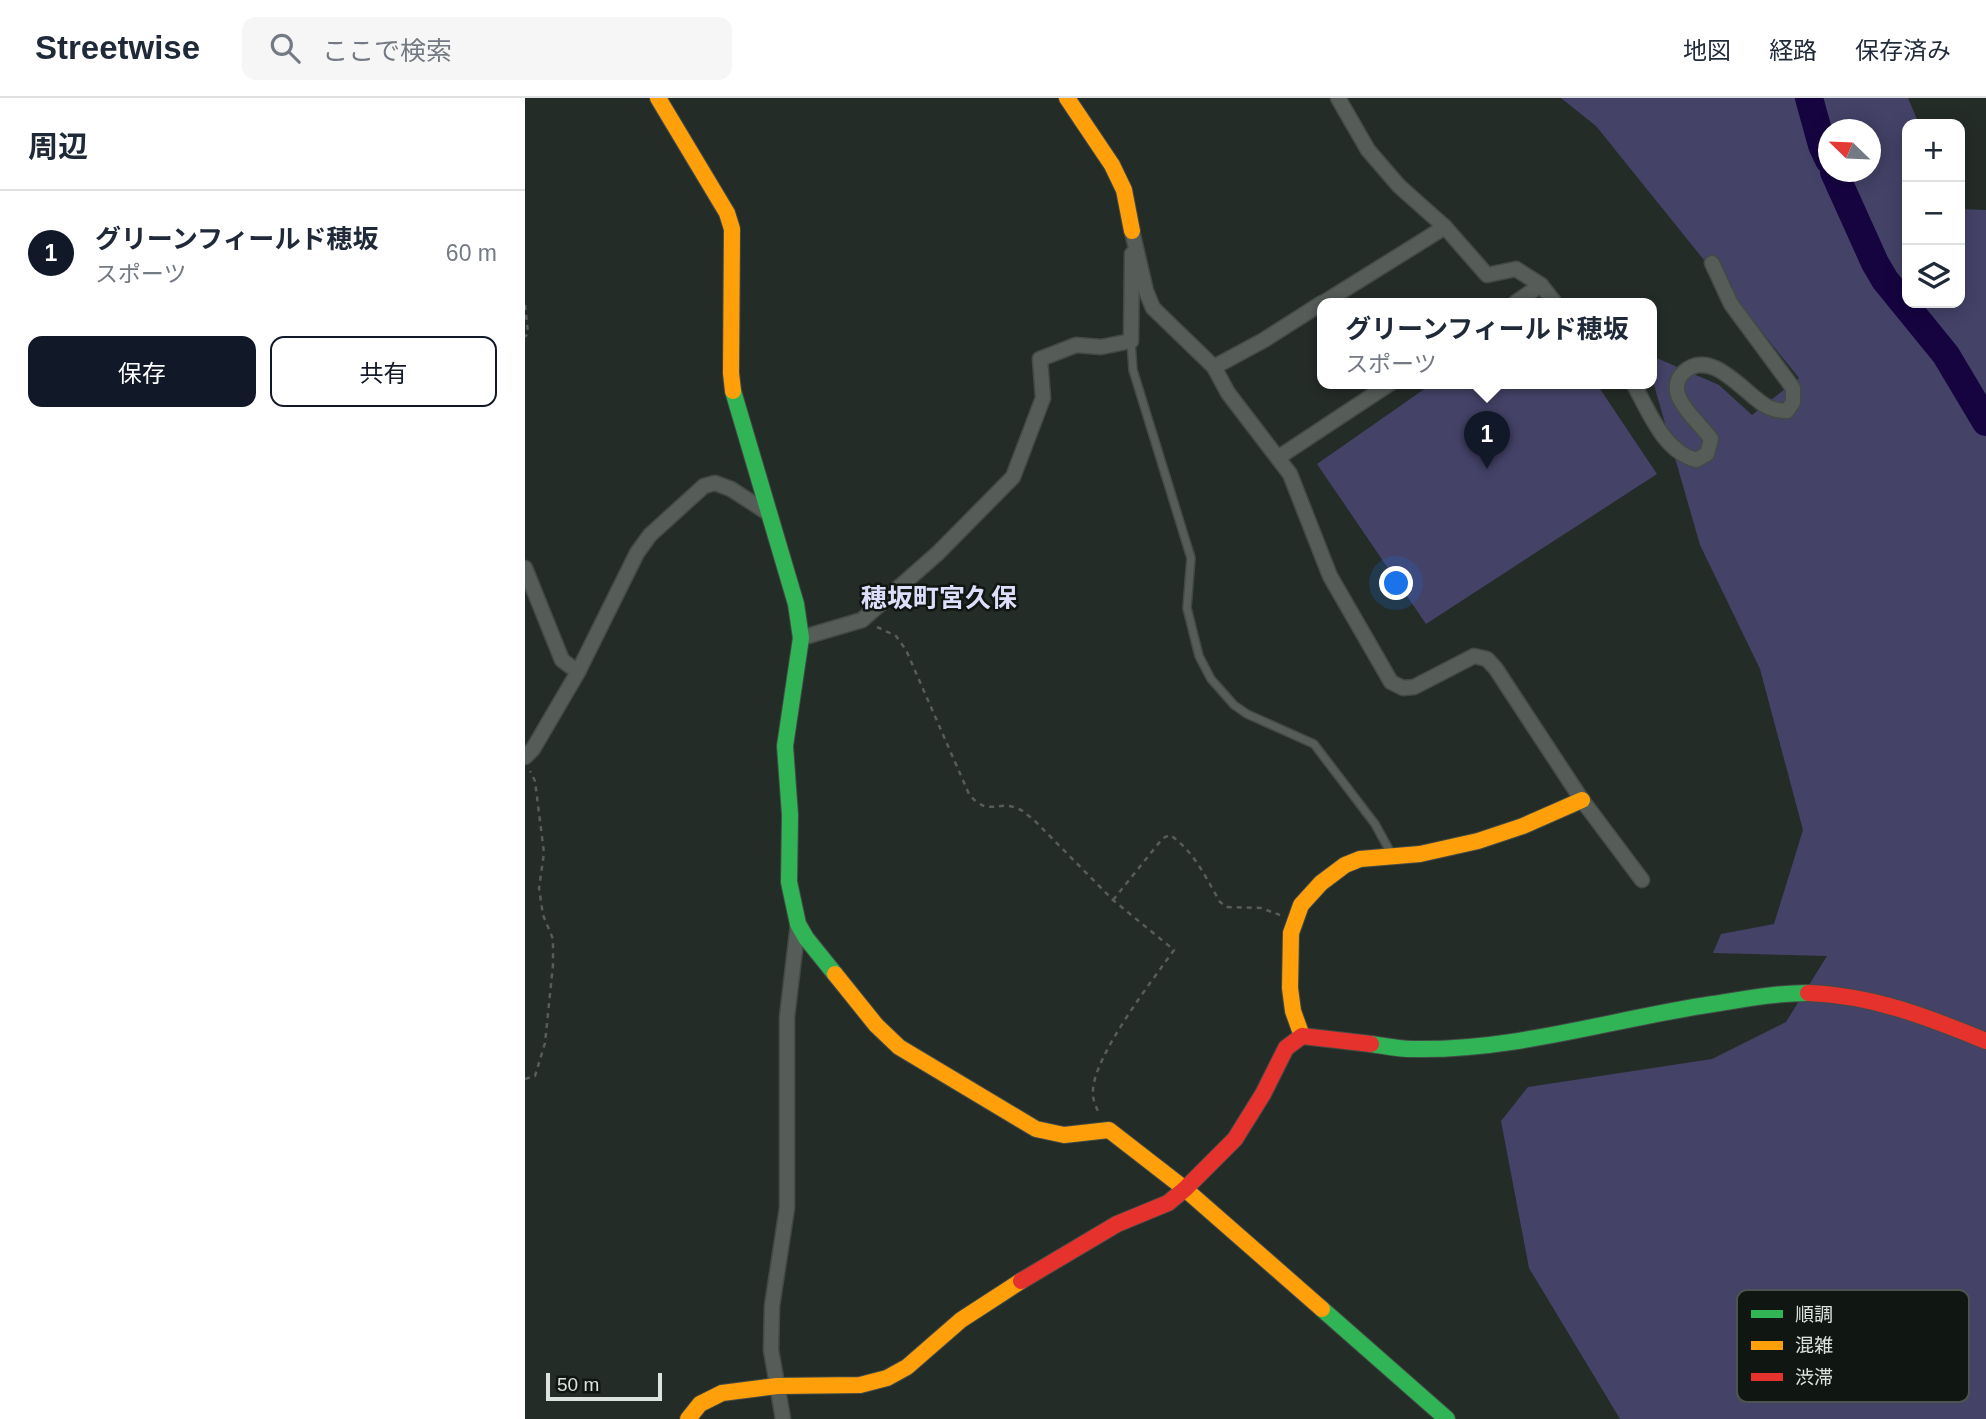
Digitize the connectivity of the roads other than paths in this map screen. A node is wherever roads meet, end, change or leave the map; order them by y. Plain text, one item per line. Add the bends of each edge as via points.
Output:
1 (658, 98) edge
2 (1067, 98) edge
3 (1338, 98) edge
4 (1445, 227) junction
5 (1132, 230) junction
6 (1712, 263) dead end
7 (1541, 285) junction
8 (1331, 298) edge
9 (1522, 298) edge
10 (1551, 298) edge
11 (1317, 307) edge
12 (1131, 341) junction
13 (1214, 367) junction
14 (1382, 389) edge
15 (1636, 389) edge
16 (1279, 457) junction
17 (768, 513) junction
18 (525, 568) edge
19 (801, 638) junction
20 (578, 672) junction
21 (526, 762) edge
22 (1581, 800) junction
23 (1393, 855) junction
24 (1642, 880) dead end
25 (798, 924) junction
26 (1302, 1036) junction
27 (1986, 1041) edge
28 (1185, 1189) junction
29 (777, 1386) junction
30 (688, 1419) edge
31 (783, 1419) edge
32 (1447, 1419) edge

1 - 17 street via 727,213 732,229 731,373 735,402
2 - 5 street via 1112,165 1124,190
3 - 4 street via 1368,150 1399,186
4 - 7 street via 1487,275 1516,269
4 - 8 street
5 - 12 street
5 - 13 street via 1153,308
6 - 15 street via 1731,304 1793,388 1793,401 1787,411 1776,411 1727,374 1707,365 1692,366 1676,386 1677,397 1711,439 1707,454 1696,460 1682,456 1666,440
7 - 9 street
7 - 10 street
11 - 13 street
12 - 19 street via 1076,345 1040,359 1043,398 1013,477 938,553 862,620
12 - 23 lane via 1133,370 1191,558 1187,608 1199,656 1211,679 1234,705 1314,744
13 - 16 street via 1228,393
14 - 16 street
16 - 22 street via 1330,576 1391,682 1414,687 1474,656 1487,659
17 - 19 street via 796,604
17 - 20 street via 731,489 715,483 704,486 650,535 637,554
18 - 20 street via 562,660
19 - 25 street via 785,746 789,882
20 - 21 street
22 - 23 street via 1465,845
22 - 24 street
23 - 26 street via 1351,863 1297,909 1289,956 1292,1010
25 - 28 street via 815,952 899,1047 1036,1129 1055,1136 1109,1130
25 - 29 street via 787,1017 787,1208 772,1306 771,1350
26 - 27 street via 1412,1049 1481,1045 1769,995 1839,993 1927,1017
26 - 28 street via 1286,1048 1235,1139
28 - 29 street via 1168,1203 1117,1224 1023,1280 961,1320 907,1367 887,1378 860,1385
28 - 32 street
29 - 30 street via 722,1394 700,1404
29 - 31 street

